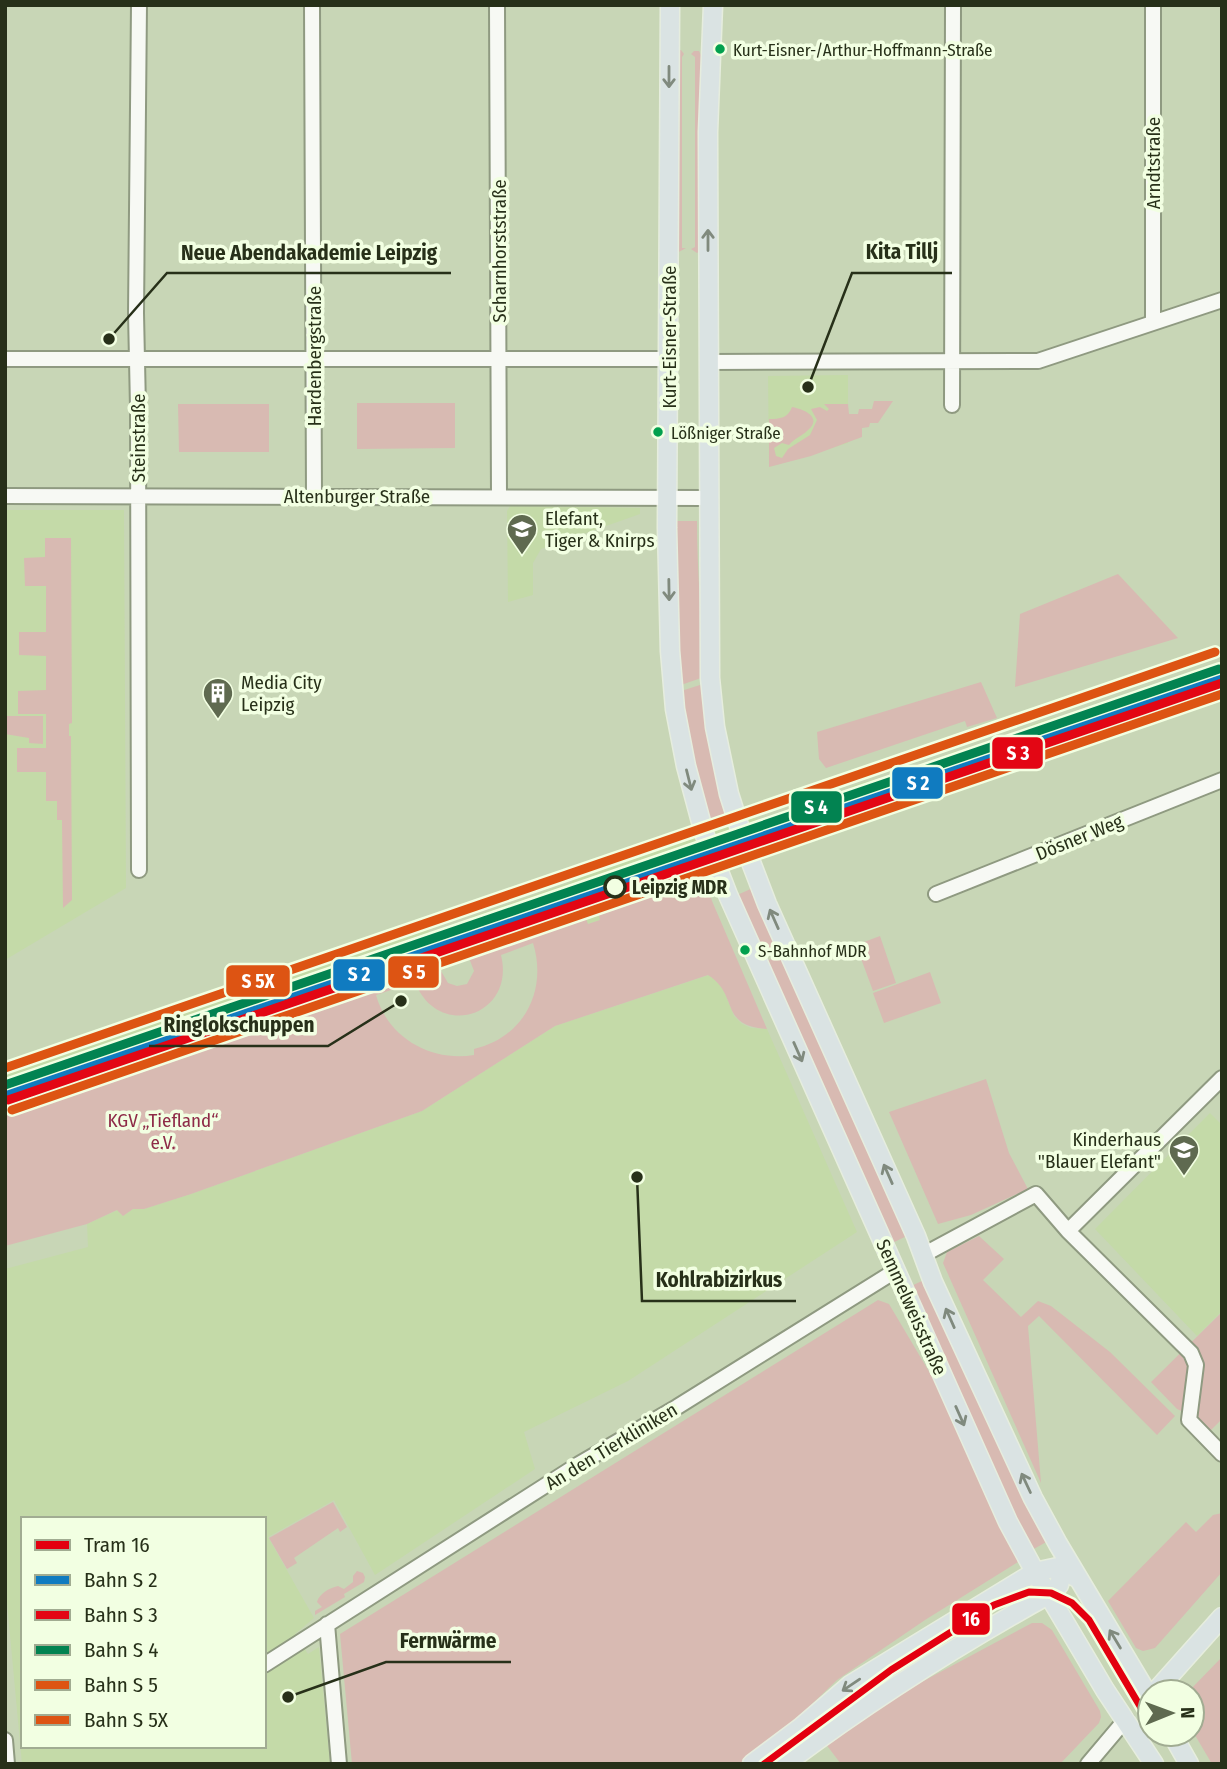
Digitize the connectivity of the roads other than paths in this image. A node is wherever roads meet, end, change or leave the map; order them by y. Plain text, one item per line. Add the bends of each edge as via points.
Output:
1 (139, 5) edge
2 (312, 5) edge
3 (497, 5) edge
4 (670, 5) edge
5 (713, 5) edge
6 (953, 5) edge
7 (1153, 5) edge
8 (1222, 300) edge
9 (1153, 321) junction
10 (5, 359) edge
11 (137, 359) junction
12 (314, 359) junction
13 (668, 359) junction
14 (499, 360) junction
15 (708, 362) junction
16 (952, 362) junction
17 (952, 405) dead end
18 (5, 496) edge
19 (314, 496) junction
20 (138, 497) junction
21 (499, 497) junction
22 (668, 497) junction
23 (708, 498) junction
24 (1222, 780) edge
25 (737, 822) joint
26 (704, 833) joint
27 (139, 870) dead end
28 (936, 894) dead end
29 (1222, 1078) edge
30 (1068, 1231) junction
31 (923, 1255) junction
32 (895, 1271) junction
33 (1222, 1454) edge
34 (1065, 1562) junction
35 (1035, 1572) junction
36 (1048, 1595) junction
37 (1222, 1617) edge
38 (327, 1624) junction
39 (266, 1664) edge
40 (1139, 1678) edge
41 (1168, 1678) edge
42 (1136, 1710) edge
43 (1126, 1719) junction
44 (5, 1741) edge
45 (1180, 1748) edge
46 (8, 1764) edge
47 (339, 1764) edge
48 (752, 1764) edge
49 (785, 1764) edge
50 (1088, 1764) edge
51 (1154, 1764) edge
52 (1189, 1764) edge

1 - 11 street, Steinstraße
2 - 12 street, Hardenbergstraße
3 - 14 street, Scharnhorststraße
4 -> 13 main road, Kurt-Eisner-Straße
15 -> 5 main road, Kurt-Eisner-Straße
6 - 16 street
7 - 9 street, Arndtstraße
8 - 9 street
9 - 16 street via 1038,361
10 - 11 street
11 - 12 street
11 - 20 street, Steinstraße
12 - 14 street
12 - 19 street, Hardenbergstraße
13 - 14 street
13 - 22 main road, Kurt-Eisner-Straße
14 - 21 street, Scharnhorststraße
15 - 16 street
15 - 23 main road, Kurt-Eisner-Straße
16 - 17 street
18 - 20 street, Altenburger Straße
19 - 20 street, Altenburger Straße
19 - 21 street, Altenburger Straße
20 - 27 street, Steinstraße
21 - 22 street, Altenburger Straße
22 - 23 street, Altenburger Straße
22 -> 26 main road, Kurt-Eisner-Straße via 673,691 685,766
23 - 25 main road, Kurt-Eisner-Straße via 712,699 720,760
24 - 28 street, Dösner Weg
31 -> 25 main road, Semmelweisstraße
26 -> 32 main road, Semmelweisstraße
29 - 30 street
30 - 31 street, Semmelweisstraße via 1036,1194
30 - 33 street, Semmelweisstraße via 1191,1353 1196,1365 1189,1420
31 - 32 main road
34 -> 31 main road, Semmelweisstraße
32 -> 35 main road, Semmelweisstraße
32 - 38 street, An den Tierkliniken
34 - 35 main road
34 - 36 main road via 1059,1585
40 -> 34 main road
35 - 36 main road, Semmelweisstraße
35 -> 48 main road via 844,1689
36 - 43 main road, Semmelweisstraße
36 - 49 main road via 920,1669
37 - 41 main road
38 - 39 street, An den Tierkliniken
38 - 47 street
42 - 43 main road
43 - 50 street
43 - 51 main road, Semmelweisstraße
44 - 46 street
45 - 52 main road

